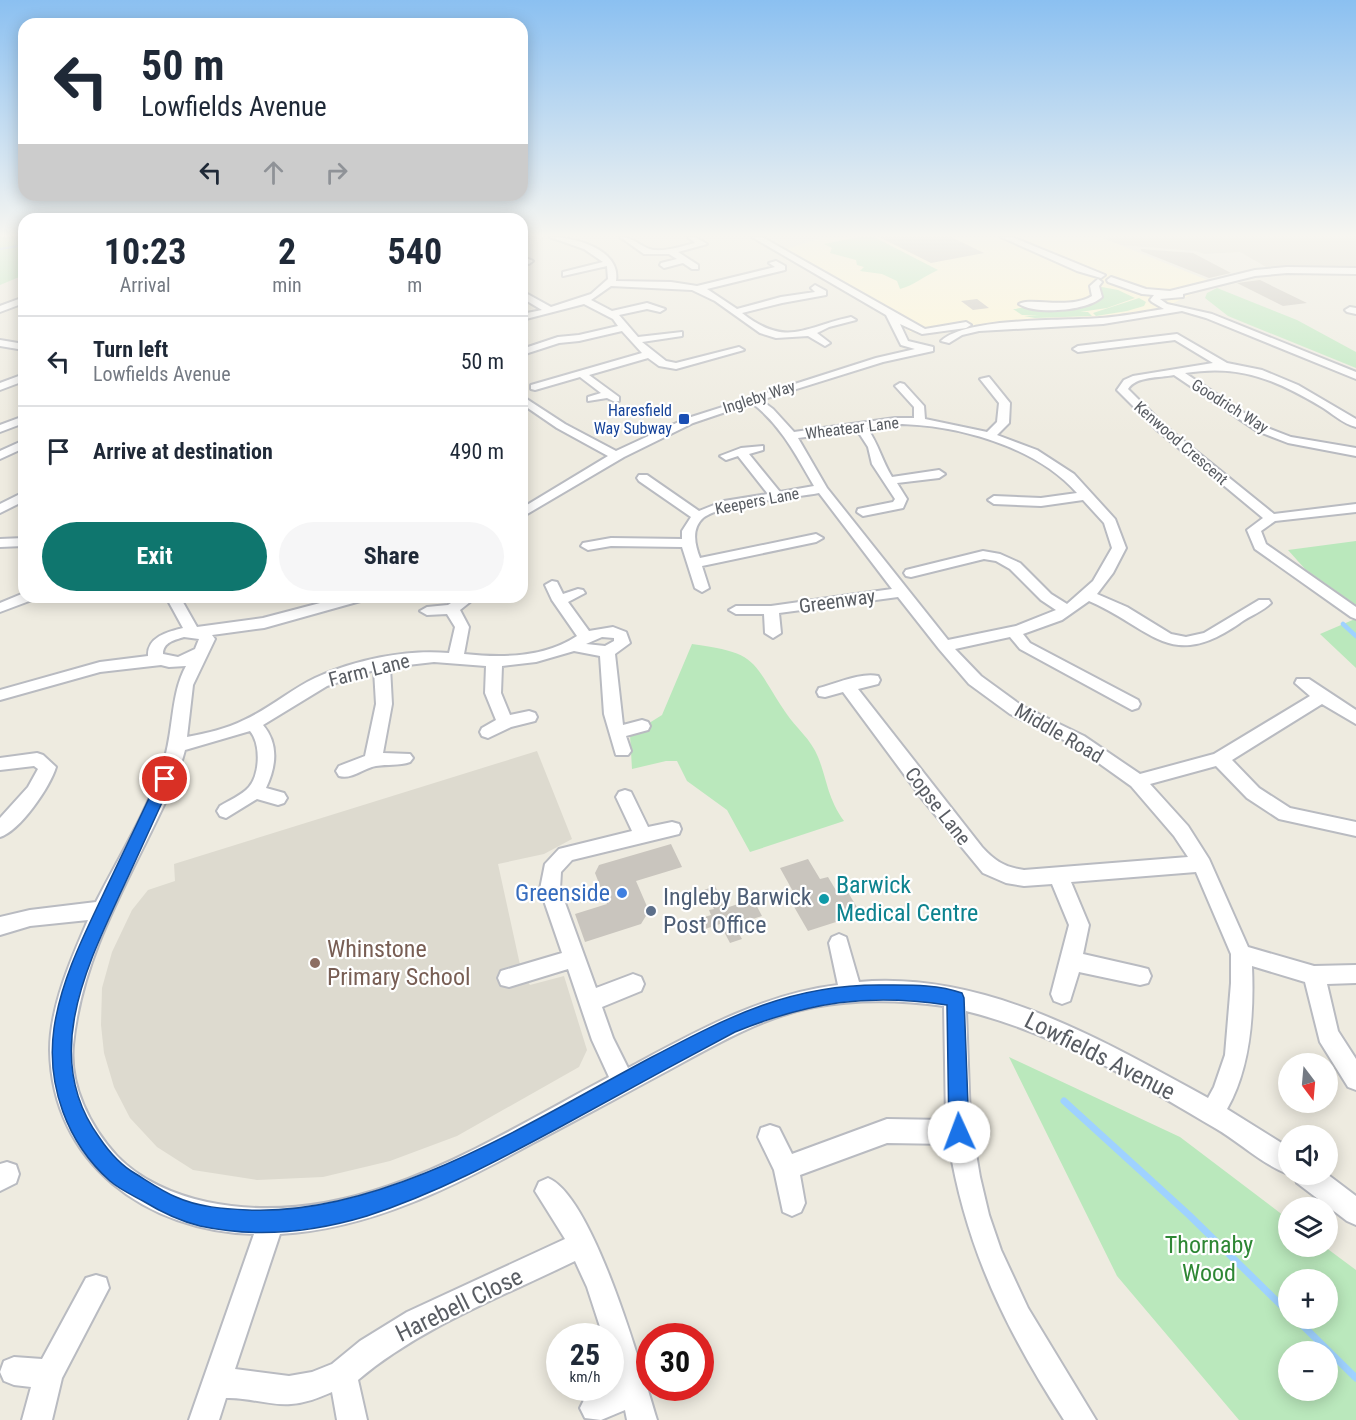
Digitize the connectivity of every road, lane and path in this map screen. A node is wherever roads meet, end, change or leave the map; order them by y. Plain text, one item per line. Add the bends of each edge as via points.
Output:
1 (538, 303) edge
2 (573, 303) edge
3 (591, 303) edge
4 (721, 303) edge
5 (769, 303) edge
6 (874, 303) edge
7 (1082, 303) edge
8 (1158, 303) edge
9 (1159, 303) edge
10 (1195, 303) edge
11 (1200, 303) edge
12 (1024, 304) dead end
13 (2, 308) edge
14 (660, 309) dead end
15 (1183, 309) junction
16 (18, 310) edge
17 (549, 310) junction
18 (736, 312) junction
19 (612, 314) junction
20 (528, 315) edge
21 (891, 315) junction
22 (851, 320) dead end
23 (626, 327) junction
24 (925, 331) junction
25 (810, 333) junction
26 (679, 334) dead end
27 (901, 338) junction
28 (636, 340) junction
29 (946, 341) junction
30 (0, 343) edge
31 (825, 343) dead end
32 (18, 346) edge
33 (1091, 348) junction
34 (929, 349) junction
35 (1078, 349) dead end
36 (528, 350) edge
37 (739, 350) dead end
38 (650, 354) junction
39 (1105, 357) dead end
40 (880, 360) junction
41 (1224, 365) junction
42 (1356, 370) edge
43 (1176, 372) junction
44 (582, 374) junction
45 (1356, 376) edge
46 (18, 380) edge
47 (985, 385) dead end
48 (0, 387) edge
49 (535, 387) dead end
50 (899, 391) dead end
51 (592, 399) dead end
52 (753, 399) junction
53 (528, 403) edge
54 (920, 421) junction
55 (18, 422) edge
56 (1356, 424) edge
57 (861, 426) junction
58 (0, 429) edge
59 (791, 436) junction
60 (989, 436) junction
61 (18, 447) edge
62 (759, 448) dead end
63 (741, 452) junction
64 (1356, 452) edge
65 (0, 455) edge
66 (618, 455) junction
67 (726, 456) dead end
68 (939, 474) dead end
69 (643, 478) dead end
70 (888, 481) junction
71 (822, 489) junction
72 (1088, 495) junction
73 (777, 496) junction
74 (18, 499) edge
75 (994, 500) dead end
76 (870, 508) dead end
77 (1356, 508) edge
78 (0, 509) edge
79 (528, 509) edge
80 (698, 516) junction
81 (1271, 518) junction
82 (816, 538) dead end
83 (18, 542) edge
84 (0, 543) edge
85 (688, 543) junction
86 (588, 546) dead end
87 (694, 563) junction
88 (911, 573) dead end
89 (552, 585) dead end
90 (702, 588) dead end
91 (903, 592) junction
92 (578, 593) dead end
93 (1088, 595) junction
94 (560, 600) junction
95 (1233, 600) dead end
96 (18, 601) edge
97 (174, 603) edge
98 (176, 603) edge
99 (336, 603) edge
100 (461, 603) edge
101 (1264, 603) dead end
102 (0, 608) edge
103 (452, 609) junction
104 (1248, 609) junction
105 (736, 610) dead end
106 (771, 610) junction
107 (1065, 610) junction
108 (427, 611) dead end
109 (1356, 614) edge
110 (264, 623) junction
111 (1013, 631) junction
112 (195, 632) junction
113 (772, 633) dead end
114 (162, 640) junction
115 (580, 641) junction
116 (944, 646) junction
117 (204, 648) junction
118 (607, 652) junction
119 (456, 656) junction
120 (164, 661) junction
121 (495, 661) junction
122 (382, 664) junction
123 (100, 667) junction
124 (872, 680) dead end
125 (1303, 683) dead end
126 (185, 685) junction
127 (848, 686) junction
128 (825, 692) dead end
129 (1110, 692) junction
130 (0, 695) edge
131 (1322, 696) junction
132 (1095, 702) dead end
133 (1132, 704) dead end
134 (529, 717) dead end
135 (1356, 718) edge
136 (506, 722) junction
137 (253, 723) junction
138 (642, 726) dead end
139 (488, 732) dead end
140 (617, 733) junction
141 (177, 745) junction
142 (622, 752) dead end
143 (404, 758) dead end
144 (1220, 759) junction
145 (373, 760) junction
146 (0, 764) edge
147 (345, 771) dead end
148 (1137, 781) junction
149 (255, 792) junction
150 (625, 797) dead end
151 (278, 798) dead end
152 (226, 811) dead end
153 (672, 829) dead end
154 (1356, 829) edge
155 (0, 830) edge
156 (643, 836) junction
157 (1202, 864) junction
158 (1058, 875) junction
159 (102, 910) junction
160 (0, 926) edge
161 (838, 943) dead end
162 (1241, 954) junction
163 (574, 958) junction
164 (1071, 961) junction
165 (1356, 974) edge
166 (1314, 975) junction
167 (1140, 976) dead end
168 (509, 978) dead end
169 (633, 984) dead end
170 (851, 993) junction
171 (1062, 994) dead end
172 (955, 998) junction
173 (590, 1002) junction
174 (1356, 1079) edge
175 (622, 1082) junction
176 (1212, 1113) junction
177 (959, 1132) junction
178 (770, 1137) dead end
179 (1278, 1156) edge
180 (786, 1168) junction
181 (1320, 1185) edge
182 (548, 1191) dead end
183 (792, 1203) dead end
184 (1356, 1212) edge
185 (271, 1222) junction
186 (581, 1245) junction
187 (96, 1288) dead end
188 (14, 1371) dead end
189 (49, 1374) junction
190 (342, 1374) junction
191 (218, 1384) junction
192 (634, 1392) junction
193 (595, 1408) dead end
194 (37, 1420) edge
195 (204, 1420) edge
196 (352, 1420) edge
197 (642, 1420) edge
198 (1081, 1420) edge

1 - 17 street
2 - 17 street
3 - 19 street
4 - 18 street
5 - 18 street
6 - 21 street
7 - 12 street via 1039,307
8 - 24 street via 1115,315
9 - 15 street
10 - 15 street via 1194,308
11 - 42 street
13 - 16 street
14 - 19 street via 647,306
15 - 29 street via 1103,321 979,328
15 - 45 street
17 - 20 street
18 - 25 street via 774,336
19 - 23 street
21 - 24 street
21 - 27 street
22 - 25 street
23 - 28 street
23 - 36 street
24 - 27 street via 908,332
24 - 29 street via 939,334
25 - 31 street
26 - 28 street
27 - 34 street via 908,345
27 - 40 street, Ingleby Way
28 - 38 street
29 - 34 street, Ingleby Way
30 - 32 street
33 - 35 street
33 - 39 street
33 - 41 street via 1177,337
34 - 40 street, Ingleby Way
37 - 38 street via 729,357 676,366 663,364
38 - 44 street
40 - 52 street, Ingleby Way
41 - 43 street, Kenwood Crescent
41 - 56 street, Kenwood Crescent via 1270,376
43 - 64 street, Goodrich Way via 1261,429 1288,440
43 - 81 street, Kenwood Crescent via 1131,379 1122,390 1161,428
44 - 49 street via 558,386
44 - 51 street via 611,397
46 - 48 street
47 - 60 street via 1005,403 1003,423
50 - 54 street via 919,406
52 - 59 street, Middle Road
52 - 66 street, Ingleby Way via 689,421
53 - 66 street via 561,426
54 - 57 street, Wheatear Lane
54 - 60 street, Wheatear Lane
55 - 58 street
57 - 59 street, Wheatear Lane
57 - 70 street
59 - 71 street, Middle Road
60 - 72 street, Wheatear Lane via 1033,453 1070,477
61 - 65 street
62 - 63 street
63 - 67 street
63 - 73 street
66 - 79 street
68 - 70 street via 918,473
69 - 80 street via 661,485 670,499
70 - 76 street via 901,498 898,505
71 - 73 street, Keepers Lane
71 - 91 street, Middle Road
72 - 75 street via 1041,502 1012,497
72 - 93 street, Wheatear Lane via 1110,522 1119,548
73 - 80 street, Keepers Lane via 724,505
74 - 78 street
77 - 81 street
80 - 85 street, Keepers Lane via 689,531
81 - 109 street via 1254,530 1260,546
82 - 87 street via 794,536 742,556
83 - 84 street
85 - 86 street via 609,538
85 - 87 street
87 - 90 street
88 - 107 street via 925,565 983,555 1000,558 1015,566
89 - 94 street
91 - 106 street, Greenway
91 - 116 street, Middle Road
92 - 94 street
93 - 104 street via 1124,612 1158,635 1176,641 1194,642 1209,636
93 - 107 street, Wheatear Lane
94 - 115 street
95 - 104 street
96 - 102 street
97 - 114 street
98 - 112 street
99 - 110 street
100 - 103 street
101 - 104 street
103 - 108 street
103 - 119 street via 462,627
105 - 106 street, Greenway
106 - 113 street, Greenway
107 - 111 street, Wheatear Lane
110 - 112 street
110 - 117 street
111 - 116 street, Wheatear Lane
111 - 129 street via 1025,646
112 - 114 street
112 - 117 street via 207,639
114 - 120 street via 154,650 155,656
114 - 123 street
115 - 118 street via 593,651
115 - 118 street, Farm Lane via 601,632 621,635 622,643
115 - 121 street, Farm Lane via 559,652
116 - 148 street, Middle Road via 975,680 1016,710 1078,740
117 - 120 street via 186,660
117 - 126 street, Lowfields Avenue
118 - 140 street
119 - 121 street, Farm Lane
119 - 122 street, Farm Lane
120 - 123 street
120 - 126 street
121 - 136 street via 491,684 495,705
122 - 137 street, Farm Lane via 323,681
122 - 145 street via 384,704
123 - 130 street
124 - 127 street
125 - 131 street
126 - 141 street, Lowfields Avenue
127 - 128 street
127 - 158 street, Copse Lane via 929,795 990,868 1024,878
129 - 132 street
129 - 133 street
131 - 135 street
131 - 144 street
134 - 136 street
136 - 139 street
137 - 141 street, Farm Lane via 209,740
137 - 149 street via 264,739 265,756 262,780
138 - 140 street
140 - 142 street
141 - 159 street, Lowfields Avenue via 145,825
143 - 145 street
144 - 148 street
144 - 154 street via 1253,793 1285,814
145 - 147 street
146 - 155 street via 37,759 47,767 40,783
148 - 157 street, Middle Road via 1181,831
149 - 151 street
149 - 152 street
150 - 156 street
153 - 156 street
156 - 163 street via 574,851 552,869 553,901
157 - 158 street, Copse Lane
157 - 162 street, Middle Road
158 - 164 street via 1079,925
159 - 160 street via 30,918
159 - 185 street, Lowfields Avenue via 81,959 63,1030 62,1062 77,1124 119,1176 172,1206 228,1220
161 - 170 street
162 - 166 street
162 - 176 street, Middle Road via 1236,1055 1224,1092
163 - 168 street
163 - 173 street
164 - 167 street
164 - 171 street
165 - 166 street
166 - 174 street via 1328,1035
169 - 173 street
170 - 172 street, Lowfields Avenue via 922,993
170 - 175 street, Lowfields Avenue via 814,997 771,1009 729,1026
172 - 176 street, Lowfields Avenue via 1011,1012 1071,1036
172 - 177 street
173 - 175 street
175 - 185 street, Lowfields Avenue via 423,1185 321,1217
176 - 179 street, Lowfields Avenue
177 - 180 street via 887,1131
177 - 198 street via 978,1222 998,1281 1035,1350
178 - 180 street
180 - 183 street
181 - 184 street
182 - 186 street via 567,1216
185 - 191 street
186 - 190 street, Harebell Close via 417,1322
186 - 192 street via 593,1267
187 - 189 street
188 - 189 street
189 - 194 street
190 - 191 street, Harebell Close via 290,1390 243,1383
190 - 196 street
191 - 195 street
192 - 193 street
192 - 197 street

